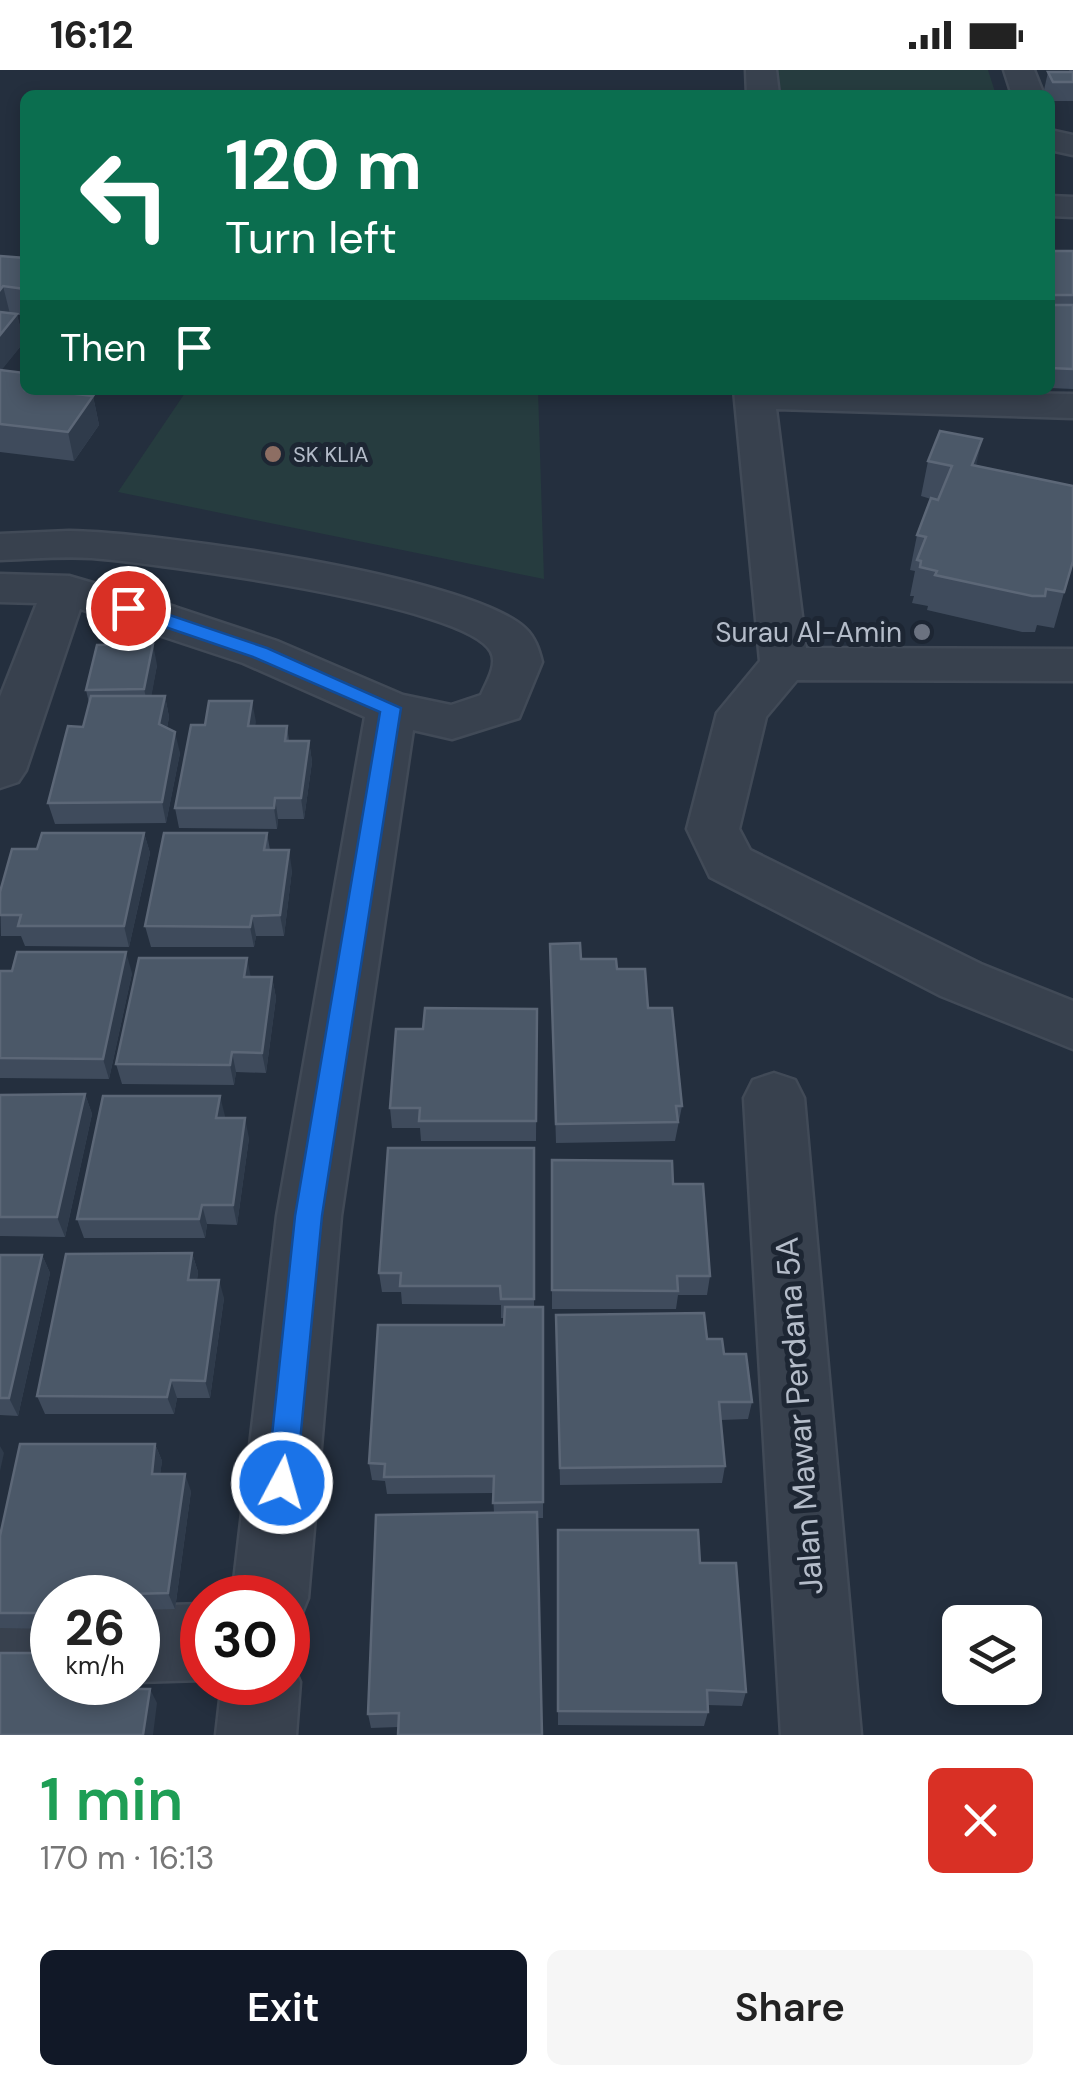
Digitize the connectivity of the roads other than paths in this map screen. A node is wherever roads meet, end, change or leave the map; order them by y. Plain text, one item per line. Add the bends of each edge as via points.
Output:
1 (754, 395) edge
2 (803, 395) edge
3 (1073, 406) edge
4 (0, 547) edge
5 (0, 588) edge
6 (68, 590) junction
7 (784, 664) junction
8 (1073, 665) edge
9 (391, 708) junction
10 (0, 770) edge
11 (1073, 1026) edge
12 (774, 1098) dead end
13 (272, 1575) edge
14 (30, 1645) edge
15 (0, 1646) edge
16 (259, 1705) edge
17 (256, 1735) edge
18 (821, 1735) edge

1 - 7 street
2 - 3 street
4 - 9 street via 89,545 207,556 410,598 509,638 518,662 502,706 452,722
5 - 6 street
6 - 9 street via 260,652
6 - 10 street via 52,616
7 - 8 street
7 - 11 street via 742,713 713,829 729,863 961,980
9 - 13 street via 308,1216
12 - 18 street, Jalan Mawar Perdana 5A
14 - 15 street
16 - 17 street

